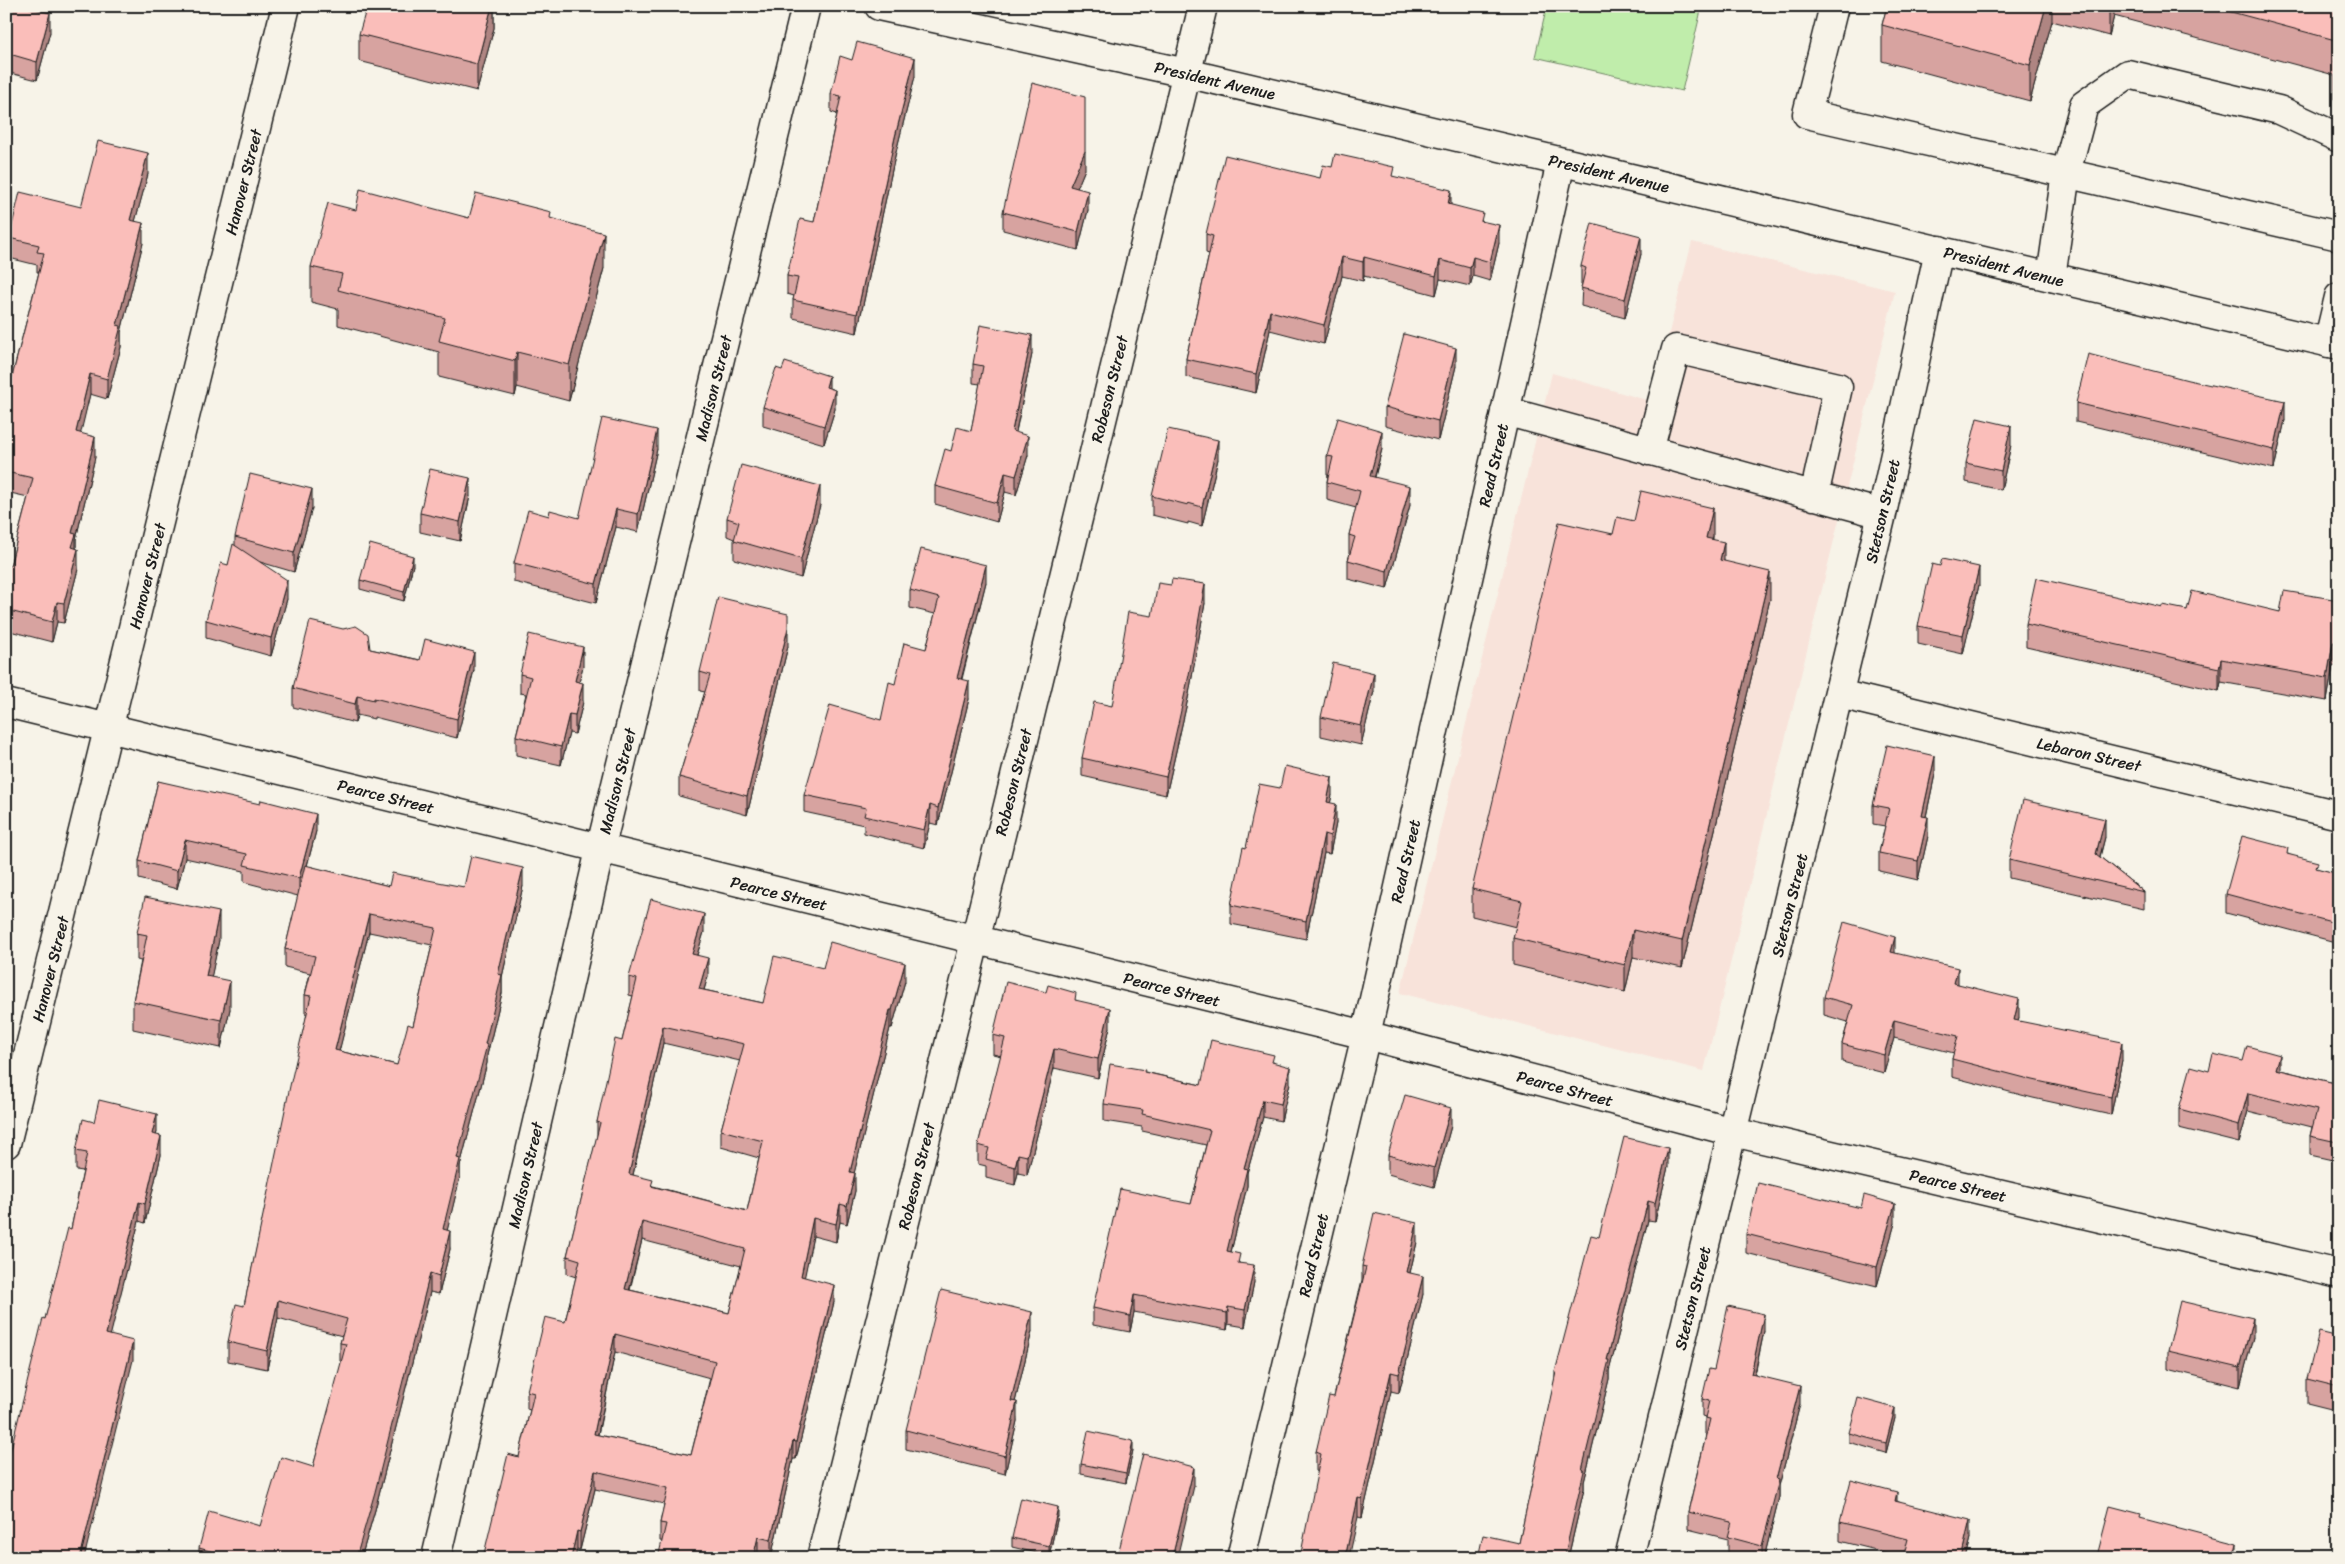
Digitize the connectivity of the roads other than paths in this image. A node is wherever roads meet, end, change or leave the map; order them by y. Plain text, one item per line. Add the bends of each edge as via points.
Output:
1 (286, 6) edge
2 (806, 6) edge
3 (879, 6) edge
4 (1202, 6) edge
5 (1834, 6) edge
6 (1186, 73) junction
7 (2339, 138) edge
8 (1561, 162) junction
9 (2066, 173) junction
10 (2339, 236) edge
11 (1939, 250) junction
12 (2051, 277) junction
13 (2339, 297) edge
14 (2333, 344) edge
15 (1504, 411) junction
16 (1649, 451) junction
17 (1814, 496) junction
18 (1882, 514) junction
19 (1839, 694) junction
20 (6, 703) edge
21 (110, 728) junction
22 (2339, 815) edge
23 (600, 850) junction
24 (975, 941) junction
25 (1366, 1036) junction
26 (1733, 1132) junction
27 (6, 1144) edge
28 (2339, 1274) edge
29 (436, 1558) edge
30 (821, 1558) edge
31 (1241, 1558) edge
32 (1629, 1558) edge

1 - 21 street, Hanover Street
2 - 23 street, Madison Street
3 - 6 street, President Avenue
4 - 6 street, Robeson Street
5 - 9 street via 1808,114
6 - 8 street, President Avenue
6 - 24 street, Robeson Street
7 - 9 street via 2279,110 2128,74 2084,104
8 - 11 street, President Avenue
8 - 15 street, Read Street
9 - 10 street
9 - 12 street
11 - 12 street, President Avenue
11 - 18 street, Stetson Street
12 - 14 street, President Avenue
13 - 14 street
15 - 16 street
15 - 25 street, Read Street
16 - 17 street
16 - 17 street via 1676,349 1838,386
17 - 18 street
18 - 19 street, Stetson Street
19 - 22 street, Lebaron Street
19 - 26 street, Stetson Street
20 - 21 street, Pearce Street
21 - 23 street, Pearce Street
21 - 27 street, Hanover Street
23 - 24 street, Pearce Street
23 - 29 street, Madison Street
24 - 25 street, Pearce Street
24 - 30 street, Robeson Street
25 - 26 street, Pearce Street
25 - 31 street, Read Street
26 - 28 street, Pearce Street
26 - 32 street, Stetson Street

